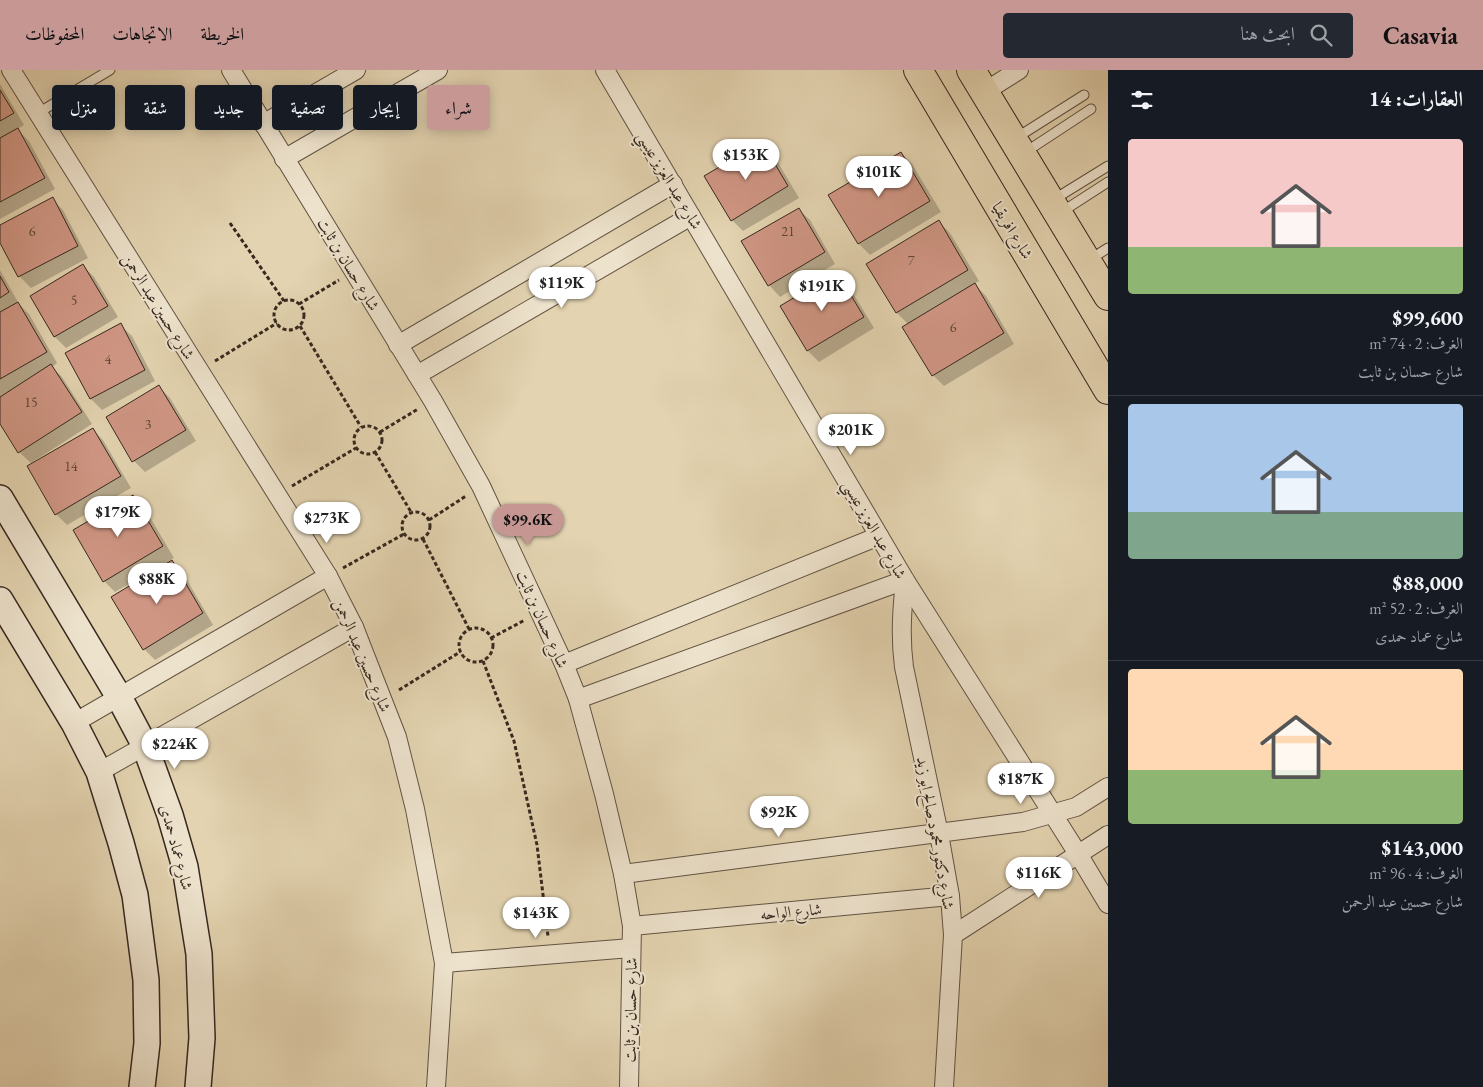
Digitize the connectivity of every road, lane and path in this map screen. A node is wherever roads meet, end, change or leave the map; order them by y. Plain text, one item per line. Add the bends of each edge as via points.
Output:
1 (11, 70) edge
2 (110, 70) edge
3 (231, 70) edge
4 (356, 70) edge
5 (438, 70) edge
6 (605, 70) edge
7 (918, 70) edge
8 (1020, 70) edge
9 (978, 81) edge
10 (1084, 95) dead end
11 (1091, 109) dead end
12 (38, 113) junction
13 (263, 124) junction
14 (1018, 147) junction
15 (284, 159) junction
16 (1108, 166) edge
17 (1108, 182) edge
18 (672, 184) junction
19 (1055, 208) junction
20 (691, 216) junction
21 (230, 223) dead end
22 (1100, 270) edge
23 (353, 272) junction
24 (284, 301) junction
25 (299, 304) junction
26 (276, 323) junction
27 (300, 326) junction
28 (398, 345) junction
29 (199, 370) junction
30 (417, 375) junction
31 (1108, 390) edge
32 (432, 401) junction
33 (361, 427) junction
34 (380, 432) junction
35 (356, 448) junction
36 (375, 452) junction
37 (481, 486) junction
38 (278, 495) junction
39 (0, 498) edge
40 (411, 512) junction
41 (429, 520) junction
42 (404, 534) junction
43 (879, 536) junction
44 (423, 539) junction
45 (328, 576) junction
46 (905, 580) junction
47 (0, 600) edge
48 (540, 612) junction
49 (354, 627) junction
50 (469, 630) junction
51 (491, 638) junction
52 (460, 652) junction
53 (483, 661) junction
54 (564, 664) junction
55 (119, 697) junction
56 (578, 699) junction
57 (383, 700) junction
58 (74, 723) junction
59 (145, 746) junction
60 (99, 772) junction
61 (1108, 787) edge
62 (1053, 814) junction
63 (939, 834) junction
64 (1108, 835) edge
65 (1078, 854) junction
66 (623, 874) junction
67 (950, 896) junction
68 (1108, 904) edge
69 (632, 926) junction
70 (953, 935) junction
71 (631, 948) junction
72 (550, 954) junction
73 (444, 963) junction
74 (142, 1087) edge
75 (198, 1087) edge
76 (436, 1087) edge
77 (629, 1087) edge
78 (944, 1087) edge

1 - 12 street, شارع حسين عبد الرحمن
2 - 12 lane
3 - 13 street, شارع حسان بن ثابت
4 - 13 street
5 - 15 street
6 - 18 street, شارع عبد العزيز عيسي
7 - 31 main road, شارع افريقيا
8 - 9 street
9 - 14 main road
10 - 14 lane
11 - 14 lane
12 - 29 street, شارع حسين عبد الرحمن
13 - 15 street, شارع حسان بن ثابت
14 - 19 main road
15 - 23 street, شارع حسان بن ثابت
16 - 19 lane
17 - 19 lane
18 - 20 street, شارع عبد العزيز عيسي
18 - 28 street
19 - 22 main road
20 - 30 street
20 - 43 street, شارع عبد العزيز عيسي
21 - 24 path
23 - 25 path
23 - 28 street, شارع حسان بن ثابت
24 - 25 path
24 - 26 path via 275,311
25 - 27 path via 304,310
26 - 27 path via 288,330
26 - 29 path
27 - 33 path
28 - 30 street, شارع حسان بن ثابت
29 - 38 street, شارع حسين عبد الرحمن
30 - 32 street, شارع حسان بن ثابت
32 - 34 path
32 - 37 street, شارع حسان بن ثابت
33 - 34 path via 371,426
33 - 35 path via 354,436
34 - 36 path via 382,443
35 - 36 path via 364,454
35 - 38 path
36 - 40 path
37 - 41 path
37 - 48 street, شارع حسان بن ثابت
38 - 45 street, شارع حسين عبد الرحمن
39 - 55 street, شارع عماد حمدى
40 - 41 path via 418,512
40 - 42 path via 401,524
41 - 44 path via 430,530
42 - 44 path via 413,541
42 - 45 path
43 - 46 street, شارع عبد العزيز عيسي
43 - 54 street
44 - 50 path
45 - 49 street, شارع حسين عبد الرحمن
45 - 55 street
46 - 56 street
46 - 62 street, شارع عبد العزيز عيسي
46 - 63 street, شارع دكتور محمود صالح ابو زيد via 901,645
47 - 58 street
48 - 51 path
48 - 54 street, شارع حسان بن ثابت
49 - 57 street, شارع حسين عبد الرحمن
49 - 59 street
50 - 51 path via 482,629
50 - 52 path via 460,639
51 - 53 path via 491,651
52 - 53 path via 470,661
52 - 57 path
53 - 72 path via 514,741 537,845
54 - 56 street, شارع حسان بن ثابت
55 - 58 street
55 - 59 street, شارع عماد حمدى
56 - 66 street, شارع حسان بن ثابت
57 - 73 street, شارع حسين عبد الرحمن via 397,737 415,808
58 - 60 street
59 - 60 street
59 - 75 street, شارع عماد حمدى via 185,867 199,954 202,1038
60 - 74 street via 135,895 142,940 148,1043
61 - 62 street via 1076,807
62 - 63 street via 1023,822
62 - 65 street, شارع عبد العزيز عيسي
63 - 66 street
63 - 67 street, شارع دكتور محمود صالح ابو زيد
64 - 65 street
65 - 68 street
65 - 70 street
66 - 69 street, شارع حسان بن ثابت
67 - 69 street, شارع الواحه
67 - 70 street, شارع دكتور محمود صالح ابو زيد
69 - 71 street, شارع حسان بن ثابت
70 - 78 street, شارع دكتور محمود صالح ابو زيد
71 - 72 street
71 - 77 street, شارع حسان بن ثابت
72 - 73 street
73 - 76 street, شارع حسين عبد الرحمن

